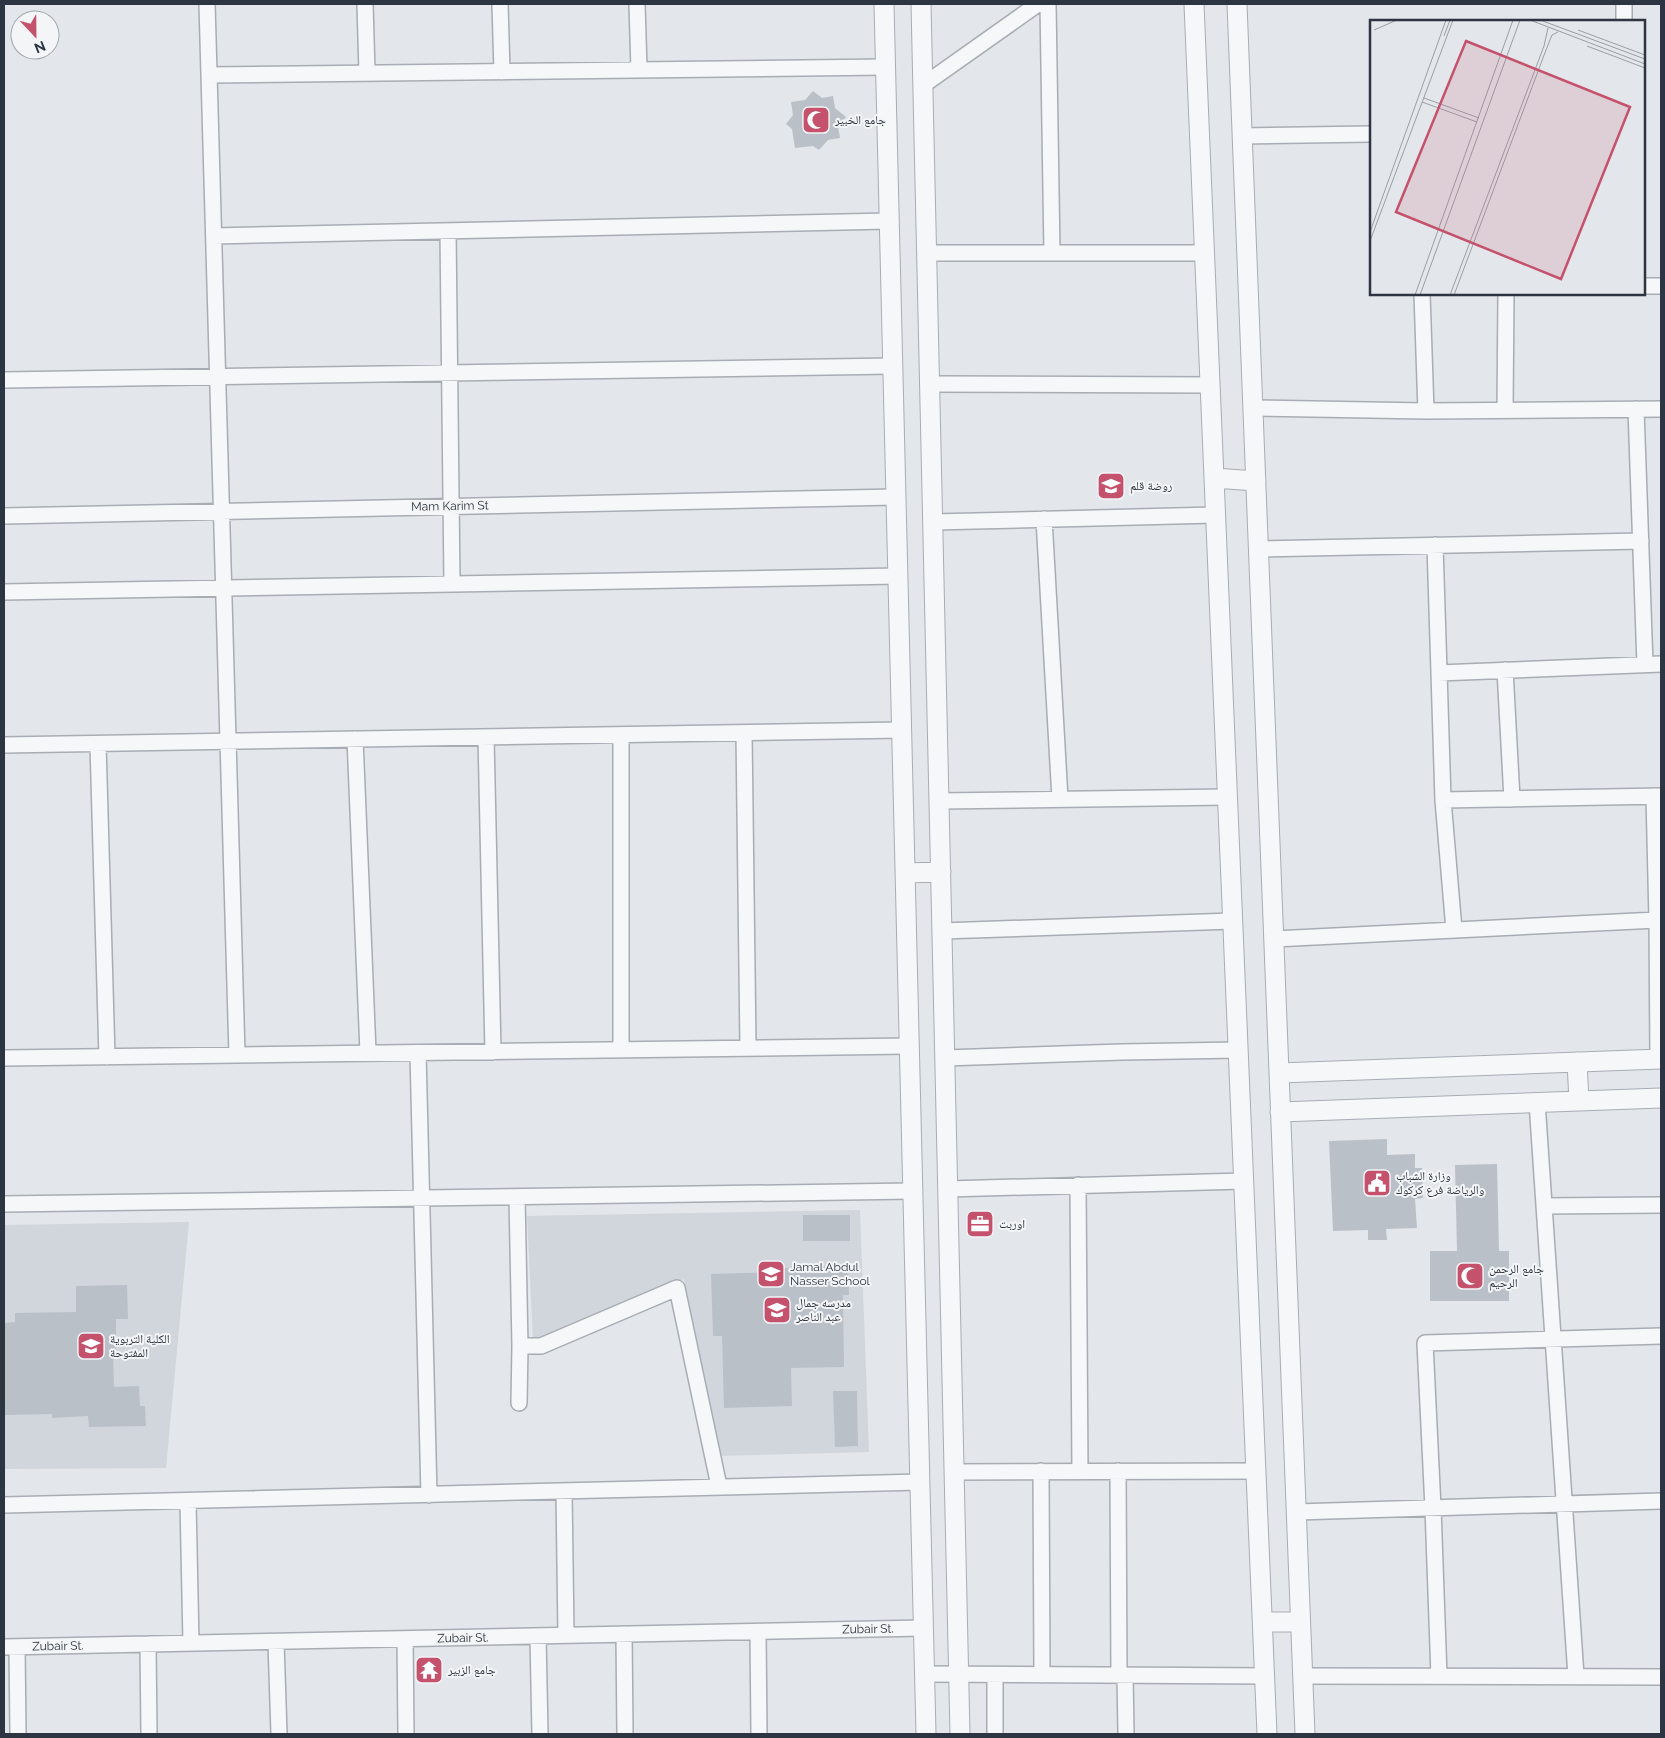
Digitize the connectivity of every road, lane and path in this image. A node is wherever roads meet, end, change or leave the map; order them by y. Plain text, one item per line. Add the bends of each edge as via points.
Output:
1 (207, 4) edge
2 (365, 4) edge
3 (500, 4) edge
4 (637, 4) edge
5 (884, 4) edge
6 (921, 4) edge
7 (1038, 4) edge
8 (1048, 4) edge
9 (1194, 4) edge
10 (1237, 4) edge
11 (1624, 4) edge
12 (1624, 20) edge
13 (886, 67) junction
14 (639, 70) junction
15 (502, 72) junction
16 (367, 73) junction
17 (209, 75) junction
18 (922, 86) junction
19 (1370, 134) edge
20 (1242, 136) junction
21 (890, 221) junction
22 (448, 231) junction
23 (214, 236) junction
24 (927, 253) junction
25 (1052, 253) junction
26 (1205, 253) junction
27 (1645, 286) edge
28 (1661, 286) edge
29 (1422, 295) edge
30 (1506, 295) edge
31 (893, 366) junction
32 (450, 373) junction
33 (218, 376) junction
34 (4, 380) edge
35 (930, 384) junction
36 (1210, 385) junction
37 (1254, 408) junction
38 (1505, 409) junction
39 (1636, 409) junction
40 (1661, 409) edge
41 (1426, 412) junction
42 (1214, 478) junction
43 (1256, 480) junction
44 (896, 497) junction
45 (451, 506) junction
46 (222, 511) junction
47 (1216, 515) junction
48 (4, 516) edge
49 (1044, 519) junction
50 (933, 522) junction
51 (1641, 542) junction
52 (1435, 545) junction
53 (1258, 549) junction
54 (898, 576) junction
55 (452, 584) junction
56 (224, 588) junction
57 (4, 592) edge
58 (1661, 664) edge
59 (1645, 665) junction
60 (1505, 670) junction
61 (1439, 673) junction
62 (902, 730) junction
63 (744, 733) junction
64 (621, 735) junction
65 (486, 737) junction
66 (354, 739) junction
67 (228, 742) junction
68 (98, 744) junction
69 (4, 745) edge
70 (1658, 796) edge
71 (1227, 797) junction
72 (1512, 798) junction
73 (1060, 799) junction
74 (1443, 800) junction
75 (939, 801) junction
76 (941, 872) junction
77 (905, 873) junction
78 (1657, 920) junction
79 (1232, 921) junction
80 (1454, 930) junction
81 (942, 931) junction
82 (1274, 939) junction
83 (909, 1046) junction
84 (748, 1048) junction
85 (621, 1050) junction
86 (1238, 1050) junction
87 (368, 1052) junction
88 (493, 1052) junction
89 (418, 1053) junction
90 (236, 1055) junction
91 (107, 1057) junction
92 (4, 1058) edge
93 (945, 1058) junction
94 (1660, 1059) edge
95 (1577, 1062) junction
96 (1279, 1073) junction
97 (1661, 1098) edge
98 (1579, 1101) junction
99 (1537, 1102) junction
100 (1280, 1112) junction
101 (1243, 1181) junction
102 (1078, 1185) junction
103 (947, 1189) junction
104 (912, 1191) junction
105 (517, 1197) junction
106 (422, 1198) junction
107 (4, 1204) edge
108 (1661, 1205) edge
109 (1544, 1206) junction
110 (1661, 1336) edge
111 (1553, 1338) junction
112 (520, 1346) junction
113 (519, 1403) dead end
114 (1041, 1471) junction
115 (1080, 1471) junction
116 (1118, 1471) junction
117 (1256, 1471) junction
118 (954, 1472) junction
119 (920, 1482) junction
120 (719, 1486) junction
121 (564, 1491) junction
122 (429, 1495) junction
123 (188, 1501) junction
124 (1661, 1502) edge
125 (1564, 1504) junction
126 (4, 1505) edge
127 (1433, 1508) junction
128 (1296, 1512) junction
129 (1263, 1622) junction
130 (1300, 1622) junction
131 (923, 1628) junction
132 (758, 1632) junction
133 (624, 1634) junction
134 (538, 1636) junction
135 (566, 1636) junction
136 (405, 1639) junction
137 (276, 1642) junction
138 (191, 1643) junction
139 (148, 1644) junction
140 (11, 1647) edge
141 (924, 1674) junction
142 (958, 1674) junction
143 (994, 1675) junction
144 (1042, 1676) junction
145 (1122, 1676) junction
146 (1266, 1676) junction
147 (1302, 1676) junction
148 (1439, 1676) junction
149 (1576, 1676) junction
150 (1661, 1677) edge
151 (18, 1734) edge
152 (149, 1734) edge
153 (279, 1734) edge
154 (406, 1734) edge
155 (540, 1734) edge
156 (625, 1734) edge
157 (759, 1734) edge
158 (926, 1734) edge
159 (960, 1734) edge
160 (995, 1734) edge
161 (1126, 1734) edge
162 (1267, 1734) edge
163 (1305, 1734) edge

1 - 17 street
2 - 16 street
3 - 15 street
4 - 14 street
5 - 13 street
6 - 18 street
7 - 18 street
8 - 25 street
9 - 26 street
10 - 20 street
11 - 12 street
13 - 14 street
13 - 21 street
14 - 15 street
15 - 16 street
16 - 17 street
17 - 23 street
18 - 24 street
19 - 20 street
20 - 37 street
21 - 22 street
21 - 31 street
22 - 23 street
22 - 32 street
23 - 33 street
24 - 25 street
24 - 35 street
25 - 26 street
26 - 36 street
27 - 28 street
29 - 41 street
30 - 38 street
31 - 32 street
31 - 44 street
32 - 33 street
32 - 45 street
33 - 34 street
33 - 46 street
35 - 36 street
35 - 50 street
36 - 42 street
37 - 41 street
37 - 43 street
38 - 39 street
38 - 41 street
39 - 40 street
39 - 51 street
42 - 43 street
42 - 47 street
43 - 53 street
44 - 45 street, Mam Karim St
44 - 54 street
45 - 46 street, Mam Karim St
45 - 55 street
46 - 48 street, Mam Karim St
46 - 56 street
47 - 49 street
47 - 71 street
49 - 50 street
49 - 73 street
50 - 75 street
51 - 52 street
51 - 59 street
52 - 53 street
52 - 61 street
53 - 82 street
54 - 55 street
54 - 62 street
55 - 56 street
56 - 57 street
56 - 67 street
58 - 59 street
59 - 60 street
60 - 61 street
60 - 72 street
61 - 74 street
62 - 63 street
62 - 77 street
63 - 64 street
63 - 84 street
64 - 65 street
64 - 85 street
65 - 66 street
65 - 88 street
66 - 67 street
66 - 87 street
67 - 68 street
67 - 90 street
68 - 69 street
68 - 91 street
70 - 72 street
70 - 78 street
71 - 73 street
71 - 79 street
72 - 74 street
73 - 75 street
74 - 80 street
75 - 76 street
76 - 77 street
76 - 81 street
77 - 83 street
78 - 80 street
78 - 94 street
79 - 81 street
79 - 86 street
80 - 82 street
81 - 93 street
82 - 96 street
83 - 84 street
83 - 104 street
84 - 85 street
85 - 88 street
86 - 93 street
86 - 101 street
87 - 89 street
87 - 90 street
88 - 89 street
89 - 106 street
90 - 91 street
91 - 92 street
93 - 103 street
94 - 95 street
95 - 96 street
95 - 98 street
96 - 100 street
97 - 98 street
98 - 99 street
99 - 100 street
99 - 109 street
100 - 128 street
101 - 102 street
101 - 117 street
102 - 103 street
102 - 115 street
103 - 118 street
104 - 105 street
104 - 119 street
105 - 106 street
105 - 112 street
106 - 107 street
106 - 122 street
108 - 109 street
109 - 111 street
110 - 111 street
111 - 125 street
111 - 127 street via 1425,1343
112 - 113 street
112 - 120 street via 541,1346 677,1288
114 - 115 street
114 - 118 street
114 - 144 street
115 - 116 street
116 - 117 street
116 - 145 street
117 - 129 street
118 - 142 street
119 - 120 street
119 - 131 street
120 - 121 street
121 - 122 street
121 - 135 street
122 - 123 street
123 - 126 street
123 - 138 street
124 - 125 street
125 - 127 street
125 - 149 street
127 - 128 street
127 - 148 street
128 - 130 street
129 - 130 street
129 - 146 street
130 - 147 street
131 - 132 street, Zubair St.
131 - 141 street
132 - 133 street, Zubair St.
132 - 157 street
133 - 135 street, Zubair St.
133 - 156 street
134 - 135 street, Zubair St.
134 - 136 street, Zubair St.
134 - 155 street
136 - 137 street, Zubair St.
136 - 154 street
137 - 138 street, Zubair St.
137 - 153 street
138 - 139 street, Zubair St.
139 - 140 street, Zubair St.
139 - 152 street
140 - 151 street
141 - 142 street
141 - 158 street
142 - 143 street
142 - 159 street
143 - 144 street
143 - 160 street
144 - 145 street
145 - 146 street
145 - 161 street
146 - 162 street
147 - 148 street
147 - 163 street
148 - 149 street
149 - 150 street

